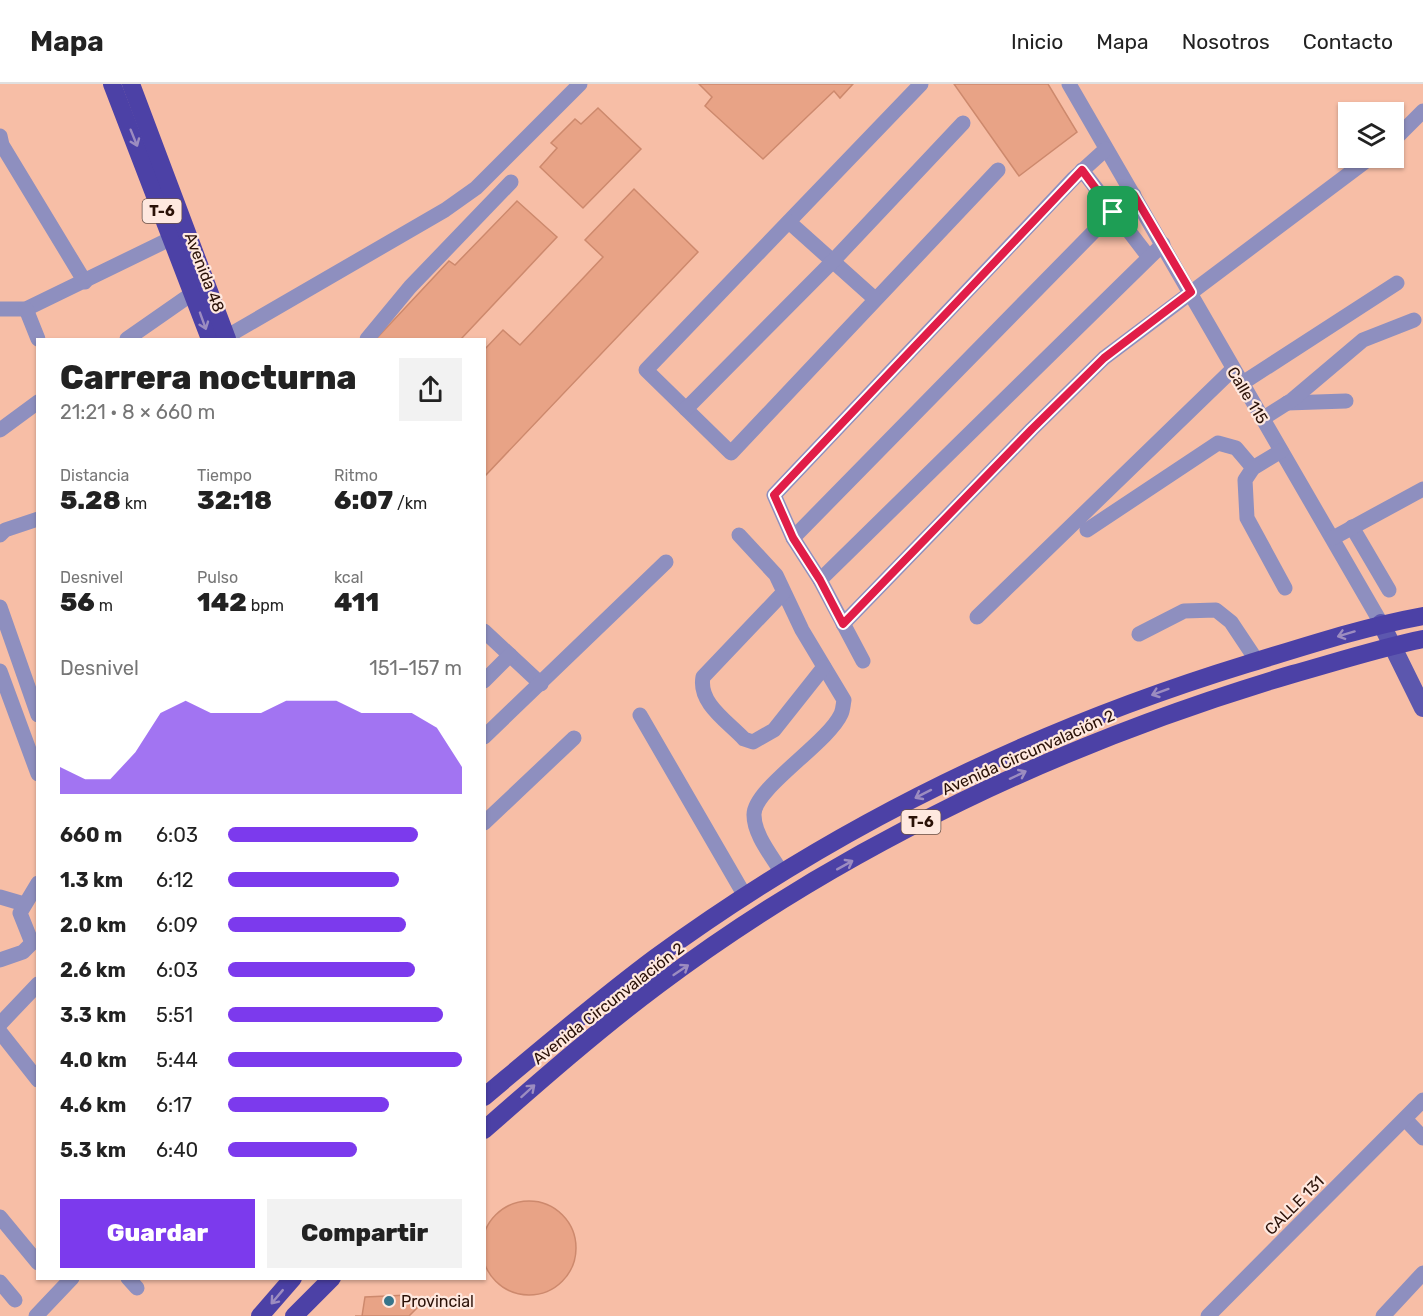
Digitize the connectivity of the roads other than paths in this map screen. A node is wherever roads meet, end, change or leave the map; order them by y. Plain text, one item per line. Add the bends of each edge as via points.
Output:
1 (112, 84) edge
2 (131, 84) edge
3 (580, 84) edge
4 (921, 84) edge
5 (1072, 85) edge
6 (1423, 111) edge
7 (963, 123) dead end
8 (1404, 130) edge
9 (0, 136) edge
10 (1106, 149) junction
11 (1357, 168) edge
12 (998, 170) dead end
13 (1082, 170) junction
14 (511, 182) dead end
15 (1134, 195) junction
16 (1113, 212) junction
17 (789, 222) junction
18 (172, 238) junction
19 (1162, 244) junction
20 (1148, 256) junction
21 (832, 262) junction
22 (85, 282) junction
23 (1397, 283) dead end
24 (1191, 292) junction
25 (193, 293) junction
26 (875, 299) junction
27 (0, 309) edge
28 (26, 309) junction
29 (1414, 320) dead end
30 (38, 338) edge
31 (128, 338) edge
32 (221, 338) edge
33 (368, 338) edge
34 (1232, 370) junction
35 (1241, 384) junction
36 (1346, 401) dead end
37 (36, 403) edge
38 (1287, 403) junction
39 (686, 409) junction
40 (1262, 419) junction
41 (0, 430) edge
42 (1281, 450) junction
43 (1253, 468) junction
44 (1423, 489) edge
45 (36, 520) edge
46 (1352, 527) junction
47 (1087, 530) dead end
48 (0, 535) edge
49 (739, 535) dead end
50 (793, 538) junction
51 (1333, 538) junction
52 (666, 562) dead end
53 (820, 580) junction
54 (1285, 588) dead end
55 (1389, 590) dead end
56 (783, 593) junction
57 (0, 607) edge
58 (1423, 616) edge
59 (977, 617) dead end
60 (1381, 623) junction
61 (843, 624) junction
62 (486, 633) edge
63 (1139, 634) dead end
64 (1423, 639) edge
65 (1393, 645) junction
66 (510, 655) junction
67 (863, 661) dead end
68 (1257, 661) junction
69 (824, 667) junction
70 (0, 671) edge
71 (486, 679) edge
72 (542, 684) junction
73 (1423, 708) edge
74 (36, 709) edge
75 (640, 715) dead end
76 (486, 735) edge
77 (574, 738) dead end
78 (36, 769) edge
79 (486, 821) edge
80 (782, 873) junction
81 (36, 886) edge
82 (745, 896) junction
83 (0, 897) edge
84 (24, 904) junction
85 (0, 960) edge
86 (36, 986) edge
87 (0, 1024) edge
88 (0, 1032) edge
89 (36, 1077) edge
90 (486, 1095) edge
91 (1423, 1100) edge
92 (1405, 1119) junction
93 (486, 1128) edge
94 (1423, 1138) edge
95 (0, 1217) edge
96 (36, 1261) edge
97 (1423, 1273) edge
98 (70, 1280) edge
99 (291, 1280) edge
100 (0, 1282) edge
101 (326, 1282) edge
102 (15, 1300) dead end
103 (36, 1316) edge
104 (260, 1316) edge
105 (294, 1316) edge
106 (1208, 1316) edge
107 (1383, 1316) edge

1 -> 18 highway, Avenida 48 / T-6
2 - 32 highway, Avenida 48 / T-6
3 - 32 street via 476,188 445,210
4 - 17 street
5 - 10 street, Calle 115
6 - 8 street
7 - 21 street
9 - 22 street
10 - 13 street
10 - 15 street, Calle 115
11 - 24 street
12 - 26 street
13 - 16 street
13 - 50 street via 774,495
14 - 33 street via 410,287
15 - 16 street
15 - 19 street, Calle 115
16 - 20 street
16 - 50 street
17 - 21 street
17 - 39 street via 646,370
18 - 22 street
18 - 25 highway, Avenida 48 / T-6
19 - 20 street
19 - 24 street, Calle 115
20 - 53 street
21 - 26 street
21 - 39 street
22 - 28 street
23 - 35 street
24 - 34 street, Calle 115
24 - 61 street via 1104,358
25 - 31 street
25 -> 32 highway, Avenida 48 / T-6
26 - 39 street via 731,453
27 - 28 street
28 - 30 street
29 - 38 street via 1363,340
34 - 35 street, Calle 115
34 - 59 street
35 - 40 street, Calle 115
36 - 38 street
37 - 41 street
38 - 40 street
40 - 42 street, Calle 115
42 - 43 street
42 - 51 street, Calle 115
43 - 47 street via 1236,448 1218,443
43 - 54 street via 1245,480 1247,518
44 - 46 street
45 - 48 street via 4,530
46 - 51 street
46 - 55 street
49 - 56 street via 776,575
50 - 53 street
51 - 60 street, Calle 115
52 - 72 street
53 - 61 street
56 - 69 street
56 - 69 street via 702,676 704,698 744,739 753,742 774,730
57 - 74 street
58 - 60 highway, Avenida Circunvalación 2 / T-6
60 - 65 main road, Calle 115
60 -> 68 highway, Avenida Circunvalación 2 / T-6
61 - 67 street
62 - 66 street
63 - 68 street via 1184,611 1216,610 1231,622
64 - 65 highway, Avenida Circunvalación 2 / T-6
65 - 73 main road, Calle 115
93 -> 65 highway, Avenida Circunvalación 2 / T-6 via 658,985 799,890 952,805 1096,741 1223,695
66 - 71 street
66 - 72 street
68 -> 80 highway, Avenida Circunvalación 2 / T-6 via 1086,719 978,766 874,819
69 - 80 street via 844,700 841,715 758,800 754,814 759,836
70 - 78 street
72 - 76 street
75 - 82 street
77 - 79 street
80 - 82 highway, Avenida Circunvalación 2 / T-6
81 - 84 street
82 - 90 highway, Avenida Circunvalación 2 / T-6 via 654,959
83 - 84 street
84 - 85 street via 20,913 32,943 23,952
86 - 87 street
88 - 89 street
91 - 92 street, CALLE 131
92 - 94 street
92 - 106 street, CALLE 131
95 - 96 street
97 - 107 street
98 - 103 street
99 -> 104 highway
100 - 102 street
101 - 105 highway

